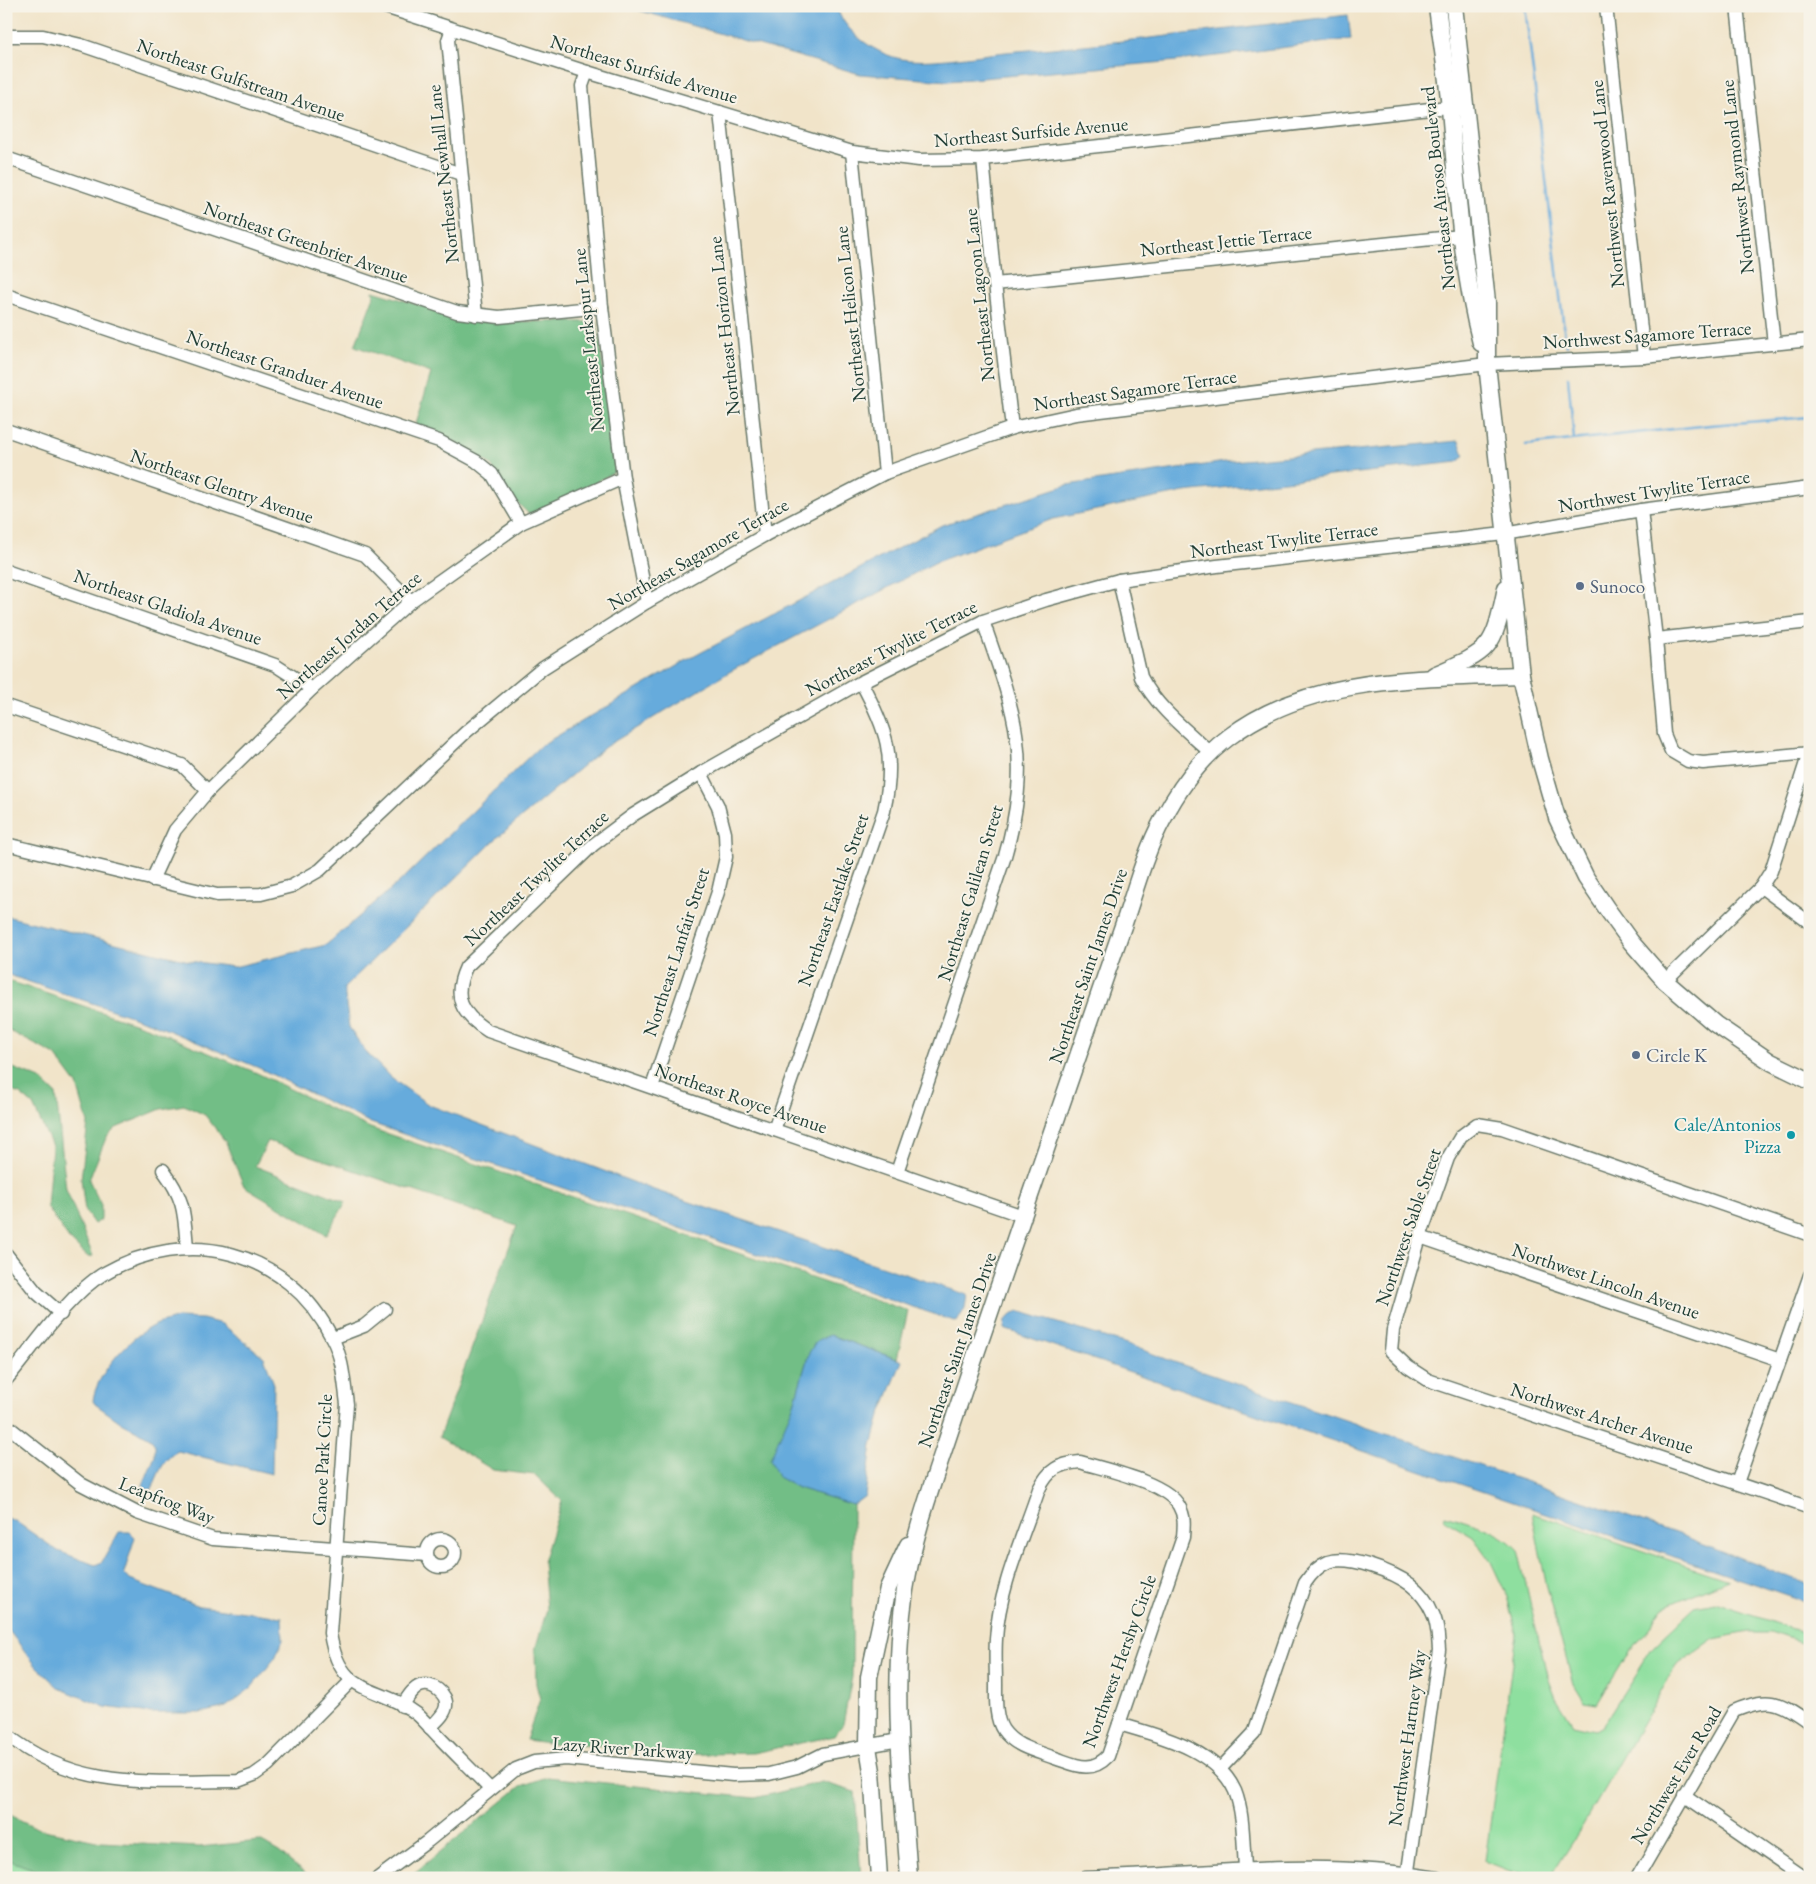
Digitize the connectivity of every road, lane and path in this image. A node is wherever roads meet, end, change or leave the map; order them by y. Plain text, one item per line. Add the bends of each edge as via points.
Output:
1 (382, 6) edge
2 (1437, 6) edge
3 (1454, 6) edge
4 (1606, 6) edge
5 (1737, 6) edge
6 (452, 29) junction
7 (6, 36) edge
8 (587, 72) junction
9 (1457, 106) junction
10 (720, 112) junction
11 (852, 152) junction
12 (6, 158) edge
13 (983, 158) junction
14 (461, 174) junction
15 (1461, 236) junction
16 (995, 284) junction
17 (6, 294) edge
18 (602, 307) junction
19 (476, 315) junction
20 (1810, 340) edge
21 (1774, 344) junction
22 (1644, 357) junction
23 (1487, 364) junction
24 (1012, 428) junction
25 (6, 430) edge
26 (885, 473) junction
27 (623, 478) junction
28 (1810, 488) edge
29 (1641, 510) junction
30 (521, 523) junction
31 (1504, 534) junction
32 (765, 535) junction
33 (6, 571) edge
34 (1509, 576) junction
35 (1119, 580) junction
36 (411, 601) junction
37 (647, 602) junction
38 (983, 621) junction
39 (1810, 622) edge
40 (1656, 638) junction
41 (1521, 675) junction
42 (1425, 679) junction
43 (861, 682) junction
44 (312, 689) junction
45 (6, 706) edge
46 (1211, 753) junction
47 (1809, 753) edge
48 (701, 773) junction
49 (208, 791) junction
50 (6, 844) edge
51 (152, 880) junction
52 (1761, 887) junction
53 (1810, 923) edge
54 (1665, 981) junction
55 (460, 998) joint
56 (1810, 1081) edge
57 (652, 1087) junction
58 (774, 1130) junction
59 (163, 1170) dead end
60 (897, 1172) junction
61 (1023, 1216) junction
62 (1810, 1235) edge
63 (1420, 1236) junction
64 (187, 1248) junction
65 (6, 1254) edge
66 (1810, 1275) edge
67 (385, 1309) dead end
68 (61, 1314) junction
69 (333, 1338) junction
70 (1391, 1351) joint
71 (1780, 1360) junction
72 (6, 1380) edge
73 (6, 1425) edge
74 (1738, 1483) junction
75 (1810, 1508) edge
76 (922, 1516) junction
77 (337, 1550) junction
78 (427, 1555) dead end
79 (352, 1680) junction
80 (402, 1706) junction
81 (1810, 1723) edge
82 (1119, 1724) junction
83 (430, 1728) junction
84 (6, 1734) edge
85 (899, 1740) junction
86 (868, 1747) junction
87 (1220, 1769) junction
88 (490, 1789) junction
89 (1684, 1795) junction
90 (1245, 1867) junction
91 (1408, 1875) edge
92 (378, 1878) edge
93 (880, 1878) edge
94 (909, 1878) edge
95 (1085, 1878) edge
96 (1095, 1878) edge
97 (1437, 1878) edge
98 (1636, 1878) edge
99 (1804, 1878) edge

1 - 6 street, Northeast Surfside Avenue
2 - 9 main road, Northeast Airoso Boulevard
3 - 9 main road, Northeast Airoso Boulevard
4 - 22 street, Northwest Ravenwood Lane
5 - 21 street, Northwest Raymond Lane
6 - 8 street, Northeast Surfside Avenue
6 - 14 street, Northeast Newhall Lane via 448,40
7 - 14 street, Northeast Gulfstream Avenue via 43,36 81,45
8 - 10 street, Northeast Surfside Avenue
8 - 18 street, Northeast Larkspur Lane via 582,86
9 - 13 street, Northeast Surfside Avenue
9 - 15 main road, Northeast Airoso Boulevard
9 - 23 main road, Northeast Airoso Boulevard via 1487,302
10 - 11 street, Northeast Surfside Avenue
10 - 32 street, Northeast Horizon Lane
11 - 13 street, Northeast Surfside Avenue via 919,160
11 - 26 street, Northeast Helicon Lane
12 - 19 street, Northeast Greenbrier Avenue via 427,303
13 - 16 street, Northeast Lagoon Lane
14 - 19 street, Northeast Newhall Lane
15 - 16 street, Northeast Jettie Terrace
15 - 23 main road, Northeast Airoso Boulevard via 1471,303
16 - 24 street, Northeast Lagoon Lane
17 - 30 street, Northeast Granduer Avenue via 439,441 476,460 492,474
18 - 19 street, Northeast Greenbrier Avenue via 499,317
18 - 27 street, Northeast Larkspur Lane
20 - 21 street, Northwest Sagamore Terrace
21 - 22 street, Northwest Sagamore Terrace
22 - 23 street, Northwest Sagamore Terrace
23 - 24 street, Northeast Sagamore Terrace via 1076,414
23 - 31 main road, Northeast Airoso Boulevard
24 - 26 street, Northeast Sagamore Terrace
25 - 36 street, Northeast Glentry Avenue via 365,555
26 - 32 street, Northeast Sagamore Terrace
27 - 30 street, Northeast Jordan Terrace
27 - 37 street, Northeast Larkspur Lane
28 - 29 street, Northwest Twylite Terrace
29 - 31 street, Northwest Twylite Terrace
29 - 40 street
30 - 36 street, Northeast Jordan Terrace
31 - 34 main road, Northeast Airoso Boulevard
31 - 35 street, Northeast Twylite Terrace
32 - 37 street, Northeast Sagamore Terrace
33 - 44 street, Northeast Gladiola Avenue via 275,665
34 - 41 main road, Northeast Airoso Boulevard
34 - 42 main road via 1491,643 1479,655
35 - 38 street, Northeast Twylite Terrace
35 - 46 street via 1141,677 1147,690
36 - 44 street, Northeast Jordan Terrace
37 - 51 street, Northeast Sagamore Terrace via 543,668 466,732 320,870 292,886 261,894 217,894
38 - 43 street, Northeast Twylite Terrace
38 - 60 street, Northeast Galilean Street via 1018,732 1018,806 1005,856
39 - 40 street
40 - 47 street via 1664,734 1671,751 1688,761 1703,763
41 - 42 main road, Northeast Saint James Drive
41 - 54 main road, Northeast Airoso Boulevard via 1557,818 1586,878 1631,942
42 - 46 main road, Northeast Saint James Drive via 1340,688 1305,697 1257,718
43 - 48 street, Northeast Twylite Terrace
43 - 58 street, Northeast Eastlake Street via 881,718 888,746 890,768 884,811
44 - 49 street, Northeast Jordan Terrace
45 - 49 street via 182,765
46 - 61 main road, Northeast Saint James Drive via 1176,796 1161,822
47 - 52 street via 1771,871
48 - 55 street, Northeast Twylite Terrace via 633,815 593,845 466,967
48 - 57 street, Northeast Lanfair Street via 718,806 725,834 726,857 718,892
49 - 51 street, Northeast Jordan Terrace via 176,830
50 - 51 street, Northeast Sagamore Terrace
52 - 53 street
52 - 54 street
54 - 56 main road, Northeast Airoso Boulevard via 1715,1024 1771,1062
55 - 57 street, Northeast Royce Avenue via 473,1022 488,1031
57 - 58 street, Northeast Royce Avenue
58 - 60 street, Northeast Royce Avenue
59 - 64 street via 178,1190 184,1208
60 - 61 street, Northeast Royce Avenue
61 - 76 main road, Northeast Saint James Drive
62 - 63 street, Northwest Sable Street via 1502,1128 1477,1124 1461,1136 1448,1158
63 - 70 street, Northwest Sable Street via 1393,1330
63 - 71 street, Northwest Lincoln Avenue
64 - 68 street, Canoe Park Circle via 131,1259 101,1276
64 - 69 street, Canoe Park Circle via 233,1254 264,1266 308,1302
65 - 68 street via 36,1292
66 - 71 street
67 - 69 street via 364,1326
68 - 72 street, Canoe Park Circle
69 - 77 street, Canoe Park Circle via 343,1372 346,1404
70 - 74 street, Northwest Archer Avenue via 1408,1368 1428,1380
71 - 74 street
73 - 77 street, Leapfrog Way via 81,1484 137,1513 213,1539
74 - 75 street, Northwest Archer Avenue
76 - 85 main road, Northeast Saint James Drive via 901,1621 897,1673
76 - 86 main road, Northeast Saint James Drive via 888,1588 876,1638 870,1677
77 - 78 street, Leapfrog Way
77 - 79 street, Canoe Park Circle via 330,1633 340,1666
79 - 80 street via 364,1690
79 - 84 street via 268,1765 238,1781 123,1782 48,1762
80 - 83 street via 417,1714
80 - 83 street via 422,1685 440,1691 446,1699 446,1707
81 - 89 street, Northwest Ever Road via 1781,1703 1756,1702 1734,1711
82 - 82 street, Northwest Hershy Circle via 1108,1756 1094,1767 1080,1767 1024,1747 1010,1738 1002,1728 996,1706 996,1639 1007,1584 1039,1489 1053,1468 1064,1463 1080,1462 1158,1488 1171,1495 1184,1519 1183,1537
82 - 87 street via 1148,1732 1205,1756
83 - 88 street
85 - 86 street, Lazy River Parkway
85 - 94 main road, Northeast Saint James Drive
86 - 88 street, Lazy River Parkway via 823,1754 797,1767 769,1774 733,1775 566,1759 534,1762 516,1768
86 - 93 main road, Northeast Saint James Drive
87 - 90 street via 1234,1790 1240,1808
87 - 91 street, Northwest Hartney Way via 1254,1733 1305,1583 1314,1571 1327,1562 1354,1561 1398,1577 1412,1585 1433,1612 1439,1650
88 - 92 street, Lazy River Parkway
89 - 98 street, Northwest Ever Road
89 - 99 street
90 - 91 street via 1370,1868
90 - 96 street
91 - 97 street
95 - 96 street

